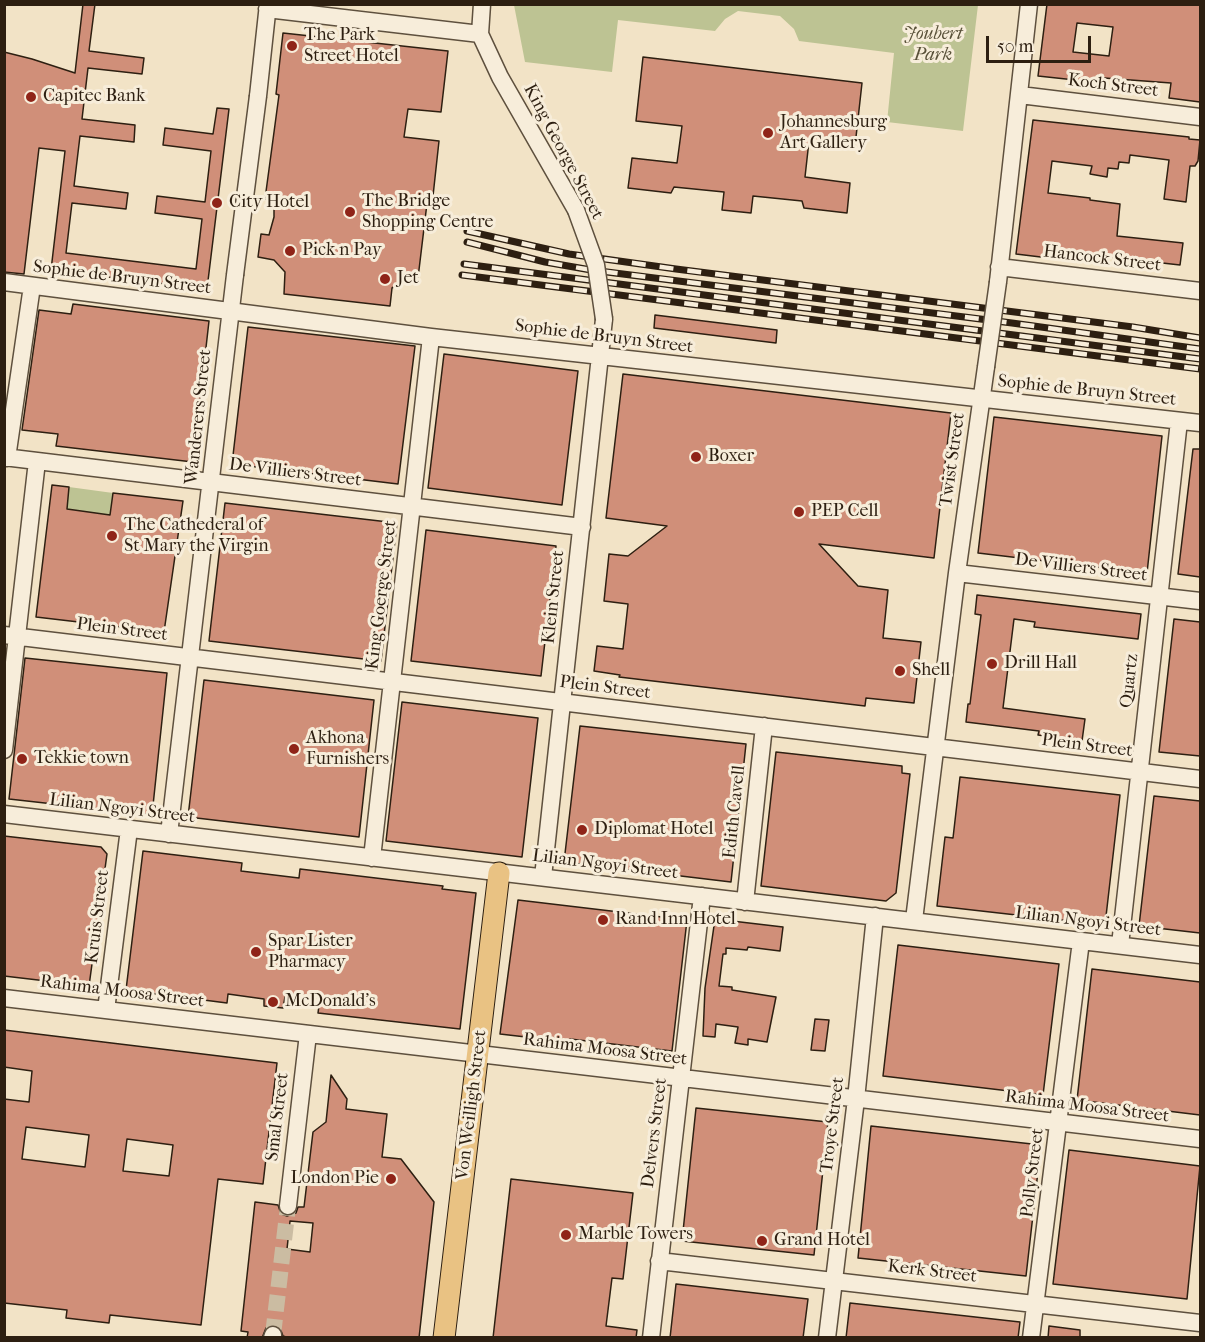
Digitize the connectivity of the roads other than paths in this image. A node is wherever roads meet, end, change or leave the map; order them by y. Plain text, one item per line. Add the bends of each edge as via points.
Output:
1 (482, 4) edge
2 (1029, 4) edge
3 (267, 7) edge
4 (480, 34) junction
5 (1020, 94) junction
6 (1200, 117) edge
7 (999, 274) junction
8 (4, 282) edge
9 (32, 285) junction
10 (1200, 287) edge
11 (231, 312) junction
12 (431, 337) junction
13 (600, 357) junction
14 (981, 400) junction
15 (1179, 421) junction
16 (1200, 423) edge
17 (6, 458) edge
18 (37, 461) junction
19 (212, 483) junction
20 (412, 507) junction
21 (582, 527) junction
22 (957, 573) junction
23 (1159, 596) junction
24 (1200, 601) edge
25 (11, 636) edge
26 (189, 657) junction
27 (392, 682) junction
28 (562, 702) junction
29 (764, 726) junction
30 (936, 747) junction
31 (4, 750) edge
32 (1139, 772) junction
33 (1200, 779) edge
34 (4, 814) edge
35 (129, 829) junction
36 (169, 834) junction
37 (372, 858) junction
38 (499, 873) junction
39 (543, 878) junction
40 (702, 896) junction
41 (745, 902) junction
42 (875, 916) junction
43 (914, 920) junction
44 (1081, 941) junction
45 (1120, 945) junction
46 (1200, 955) edge
47 (4, 998) edge
48 (106, 1010) junction
49 (308, 1034) junction
50 (478, 1054) junction
51 (681, 1078) junction
52 (856, 1099) junction
53 (1059, 1123) junction
54 (1200, 1139) edge
55 (288, 1206) tunnel mouth
56 (659, 1261) junction
57 (834, 1281) junction
58 (1035, 1304) junction
59 (1200, 1323) edge
60 (444, 1338) edge
61 (651, 1338) edge
62 (827, 1338) edge
63 (1031, 1338) edge

1 - 4 street, King George Street
2 - 5 street, Twist Street
3 - 4 street
3 - 11 street, Wanderers Street, bridge
4 - 13 street, King George Street, bridge via 500,77 576,210 596,265 604,319
5 - 6 street, Koch Street
5 - 7 street, Twist Street
7 - 10 street, Hancock Street
7 - 14 street, Twist Street, bridge
8 - 9 street, Sophie de Bruyn Street
9 - 11 street, Sophie de Bruyn Street
9 - 17 street
11 - 12 street, Sophie de Bruyn Street
11 - 19 street, Wanderers Street
12 - 13 street, Sophie de Bruyn Street
12 - 20 street, King Goerge Street
13 - 14 street, Sophie de Bruyn Street
13 - 21 street, Klein Street
14 - 15 street, Sophie de Bruyn Street
14 - 22 street, Twist Street
15 - 16 street, Sophie de Bruyn Street
15 - 23 street, Quartz
17 - 18 street, De Villiers Street
18 - 19 street, De Villiers Street
18 - 25 street
19 - 20 street, De Villiers Street
19 - 26 street, Wanderers Street
20 - 21 street, De Villiers Street
20 - 27 street, King Goerge Street
21 - 28 street, Klein Street
22 - 23 street, De Villiers Street
22 - 30 street, Twist Street
23 - 24 street, De Villiers Street
23 - 32 street, Quartz
25 - 26 street, Plein Street
25 - 31 street
26 - 27 street, Plein Street
26 - 36 street, Wanderers Street
27 - 28 street, Plein Street
27 - 37 street, King Goerge Street
28 - 29 street, Plein Street
28 - 39 street, Klein Street
29 - 30 street, Plein Street
29 - 41 street, Edith Cavell
30 - 32 street, Plein Street
30 - 43 street, Twist Street
32 - 33 street, Plein Street
32 - 45 street, Quartz
34 - 35 street, Lilian Ngoyi Street
35 - 36 street, Lilian Ngoyi Street
35 - 48 street, Kruis Street
36 - 37 street, Lilian Ngoyi Street
37 - 38 street, Lilian Ngoyi Street
38 - 39 street, Lilian Ngoyi Street
38 - 50 main road, Von Weilligh Street
39 - 40 street, Lilian Ngoyi Street
40 - 41 street, Lilian Ngoyi Street
40 - 51 street, Delvers Street
41 - 42 street, Lilian Ngoyi Street
42 - 43 street, Lilian Ngoyi Street
42 - 52 street, Troye Street
43 - 44 street, Lilian Ngoyi Street
44 - 45 street, Lilian Ngoyi Street
44 - 53 street, Polly Street
45 - 46 street, Lilian Ngoyi Street
47 - 48 street, Rahima Moosa Street
48 - 49 street, Rahima Moosa Street
49 - 50 street, Rahima Moosa Street
49 - 55 street, Smal Street
50 - 51 street, Rahima Moosa Street
50 - 60 main road, Von Weilligh Street
51 - 52 street, Rahima Moosa Street
51 - 56 street, Delvers Street
52 - 53 street, Rahima Moosa Street
52 - 57 street, Troye Street
53 - 54 street, Rahima Moosa Street
53 - 58 street, Polly Street
56 - 57 street, Kerk Street
56 - 61 street, Delvers Street
57 - 58 street, Kerk Street
57 - 62 street, Troye Street
58 - 59 street, Kerk Street
58 - 63 street, Polly Street

